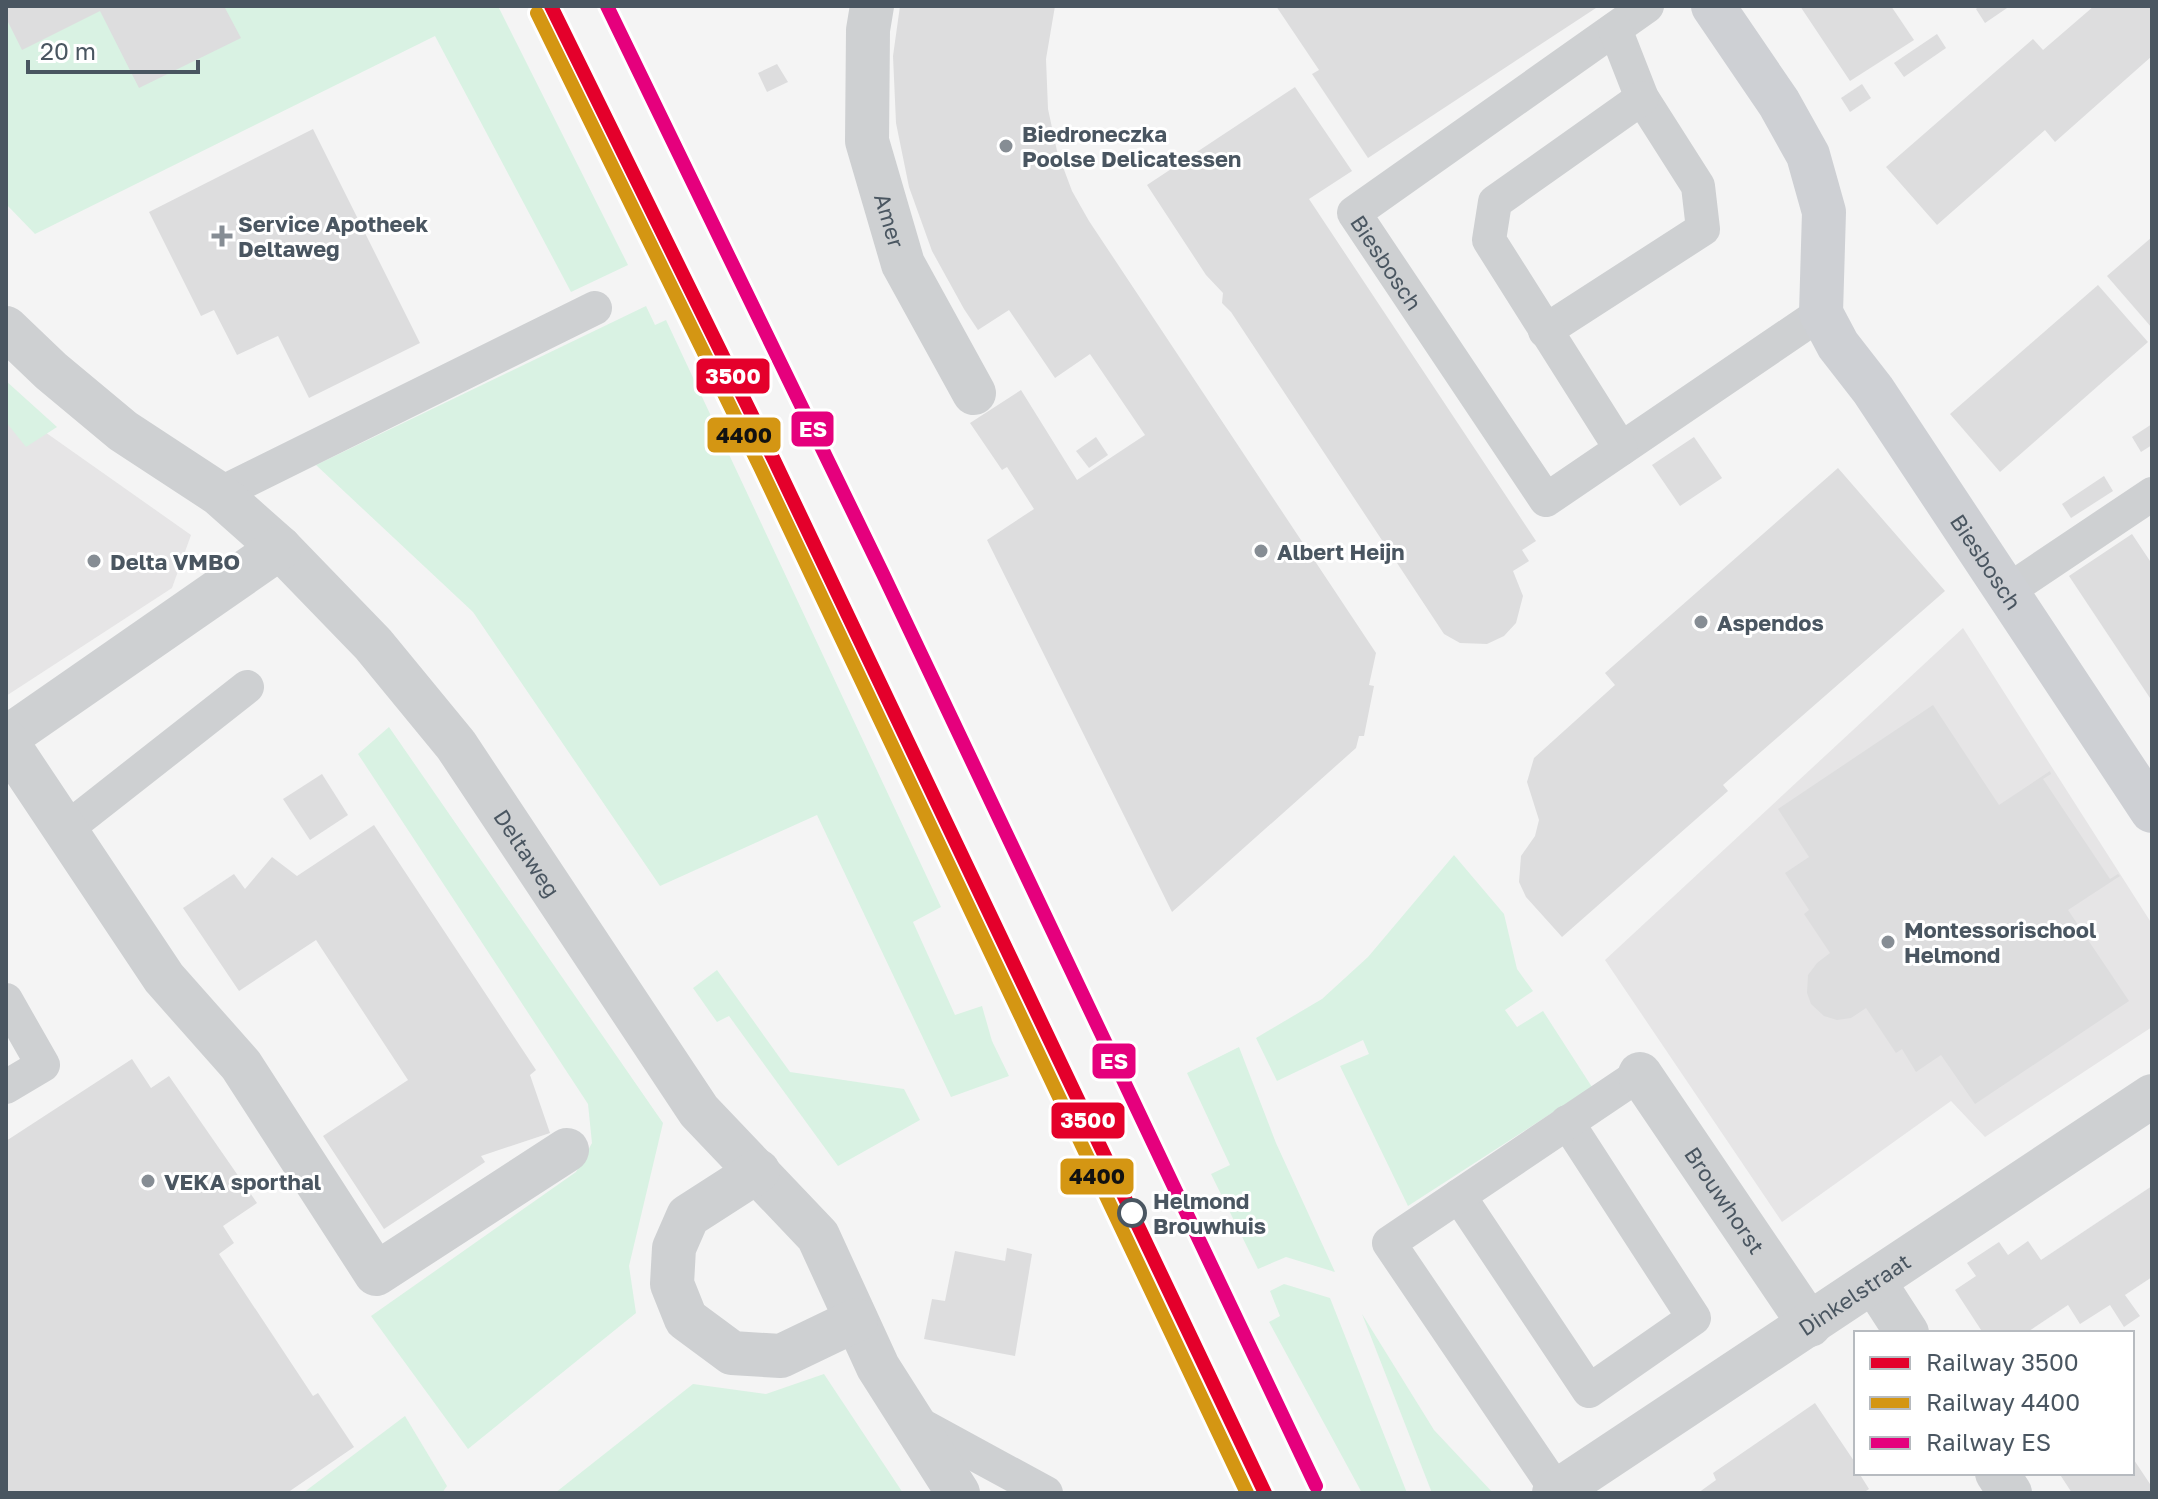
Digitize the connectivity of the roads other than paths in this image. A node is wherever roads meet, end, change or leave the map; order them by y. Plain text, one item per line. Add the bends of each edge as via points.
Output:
1 (1647, 6) edge
2 (1713, 6) edge
3 (863, 14) edge
4 (1615, 29) junction
5 (1642, 98) junction
6 (595, 308) dead end
7 (1821, 313) junction
8 (6, 328) edge
9 (1545, 331) junction
10 (974, 393) dead end
11 (1621, 449) junction
12 (219, 494) junction
13 (2152, 494) edge
14 (280, 548) junction
15 (2006, 592) junction
16 (247, 687) dead end
17 (6, 740) edge
18 (2152, 811) edge
19 (65, 830) junction
20 (6, 1000) edge
21 (1640, 1074) joint
22 (6, 1087) edge
23 (2152, 1096) edge
24 (1567, 1122) junction
25 (567, 1150) dead end
26 (758, 1171) junction
27 (1459, 1196) junction
28 (1874, 1282) junction
29 (856, 1320) junction
30 (1810, 1325) junction
31 (1906, 1331) edge
32 (910, 1419) junction
33 (1998, 1475) edge
34 (1555, 1492) edge
35 (958, 1493) edge
36 (1046, 1493) edge
37 (2010, 1493) edge

1 - 4 lane, Biesbosch
2 - 7 street via 1808,155 1824,212
3 - 10 street, Amer via 871,155 903,264
4 - 5 lane
4 - 11 lane, Biesbosch via 1354,213 1546,500
5 - 9 lane via 1495,202 1489,240
5 - 9 lane via 1698,186 1703,229
6 - 12 lane
7 - 11 lane, Biesbosch
7 - 15 street, Biesbosch
8 - 12 street, Deltaweg via 123,431
9 - 11 lane
12 - 14 street, Deltaweg
13 - 15 lane
14 - 17 street
14 - 26 street, Deltaweg via 373,644 456,745 699,1111
15 - 18 street, Biesbosch
16 - 19 lane
17 - 19 street
19 - 25 street via 164,978 241,1065 376,1274
20 - 22 lane via 43,1065
21 - 24 lane, Dinkelstraat
21 - 30 street, Brouwhorst
23 - 28 street, Dinkelstraat
24 - 27 lane, Dinkelstraat
24 - 27 lane via 1694,1318 1601,1383 1589,1391
26 - 29 street, Deltaweg via 818,1236
26 - 29 street via 688,1216 674,1248 672,1284 686,1319 732,1353 781,1356
27 - 34 lane, Dinkelstraat via 1389,1243
28 - 30 street, Dinkelstraat
28 - 31 street
29 - 32 street, Deltaweg
30 - 34 street, Dinkelstraat
32 - 35 street, Deltaweg
32 - 36 lane, Deltaweg
33 - 37 street

